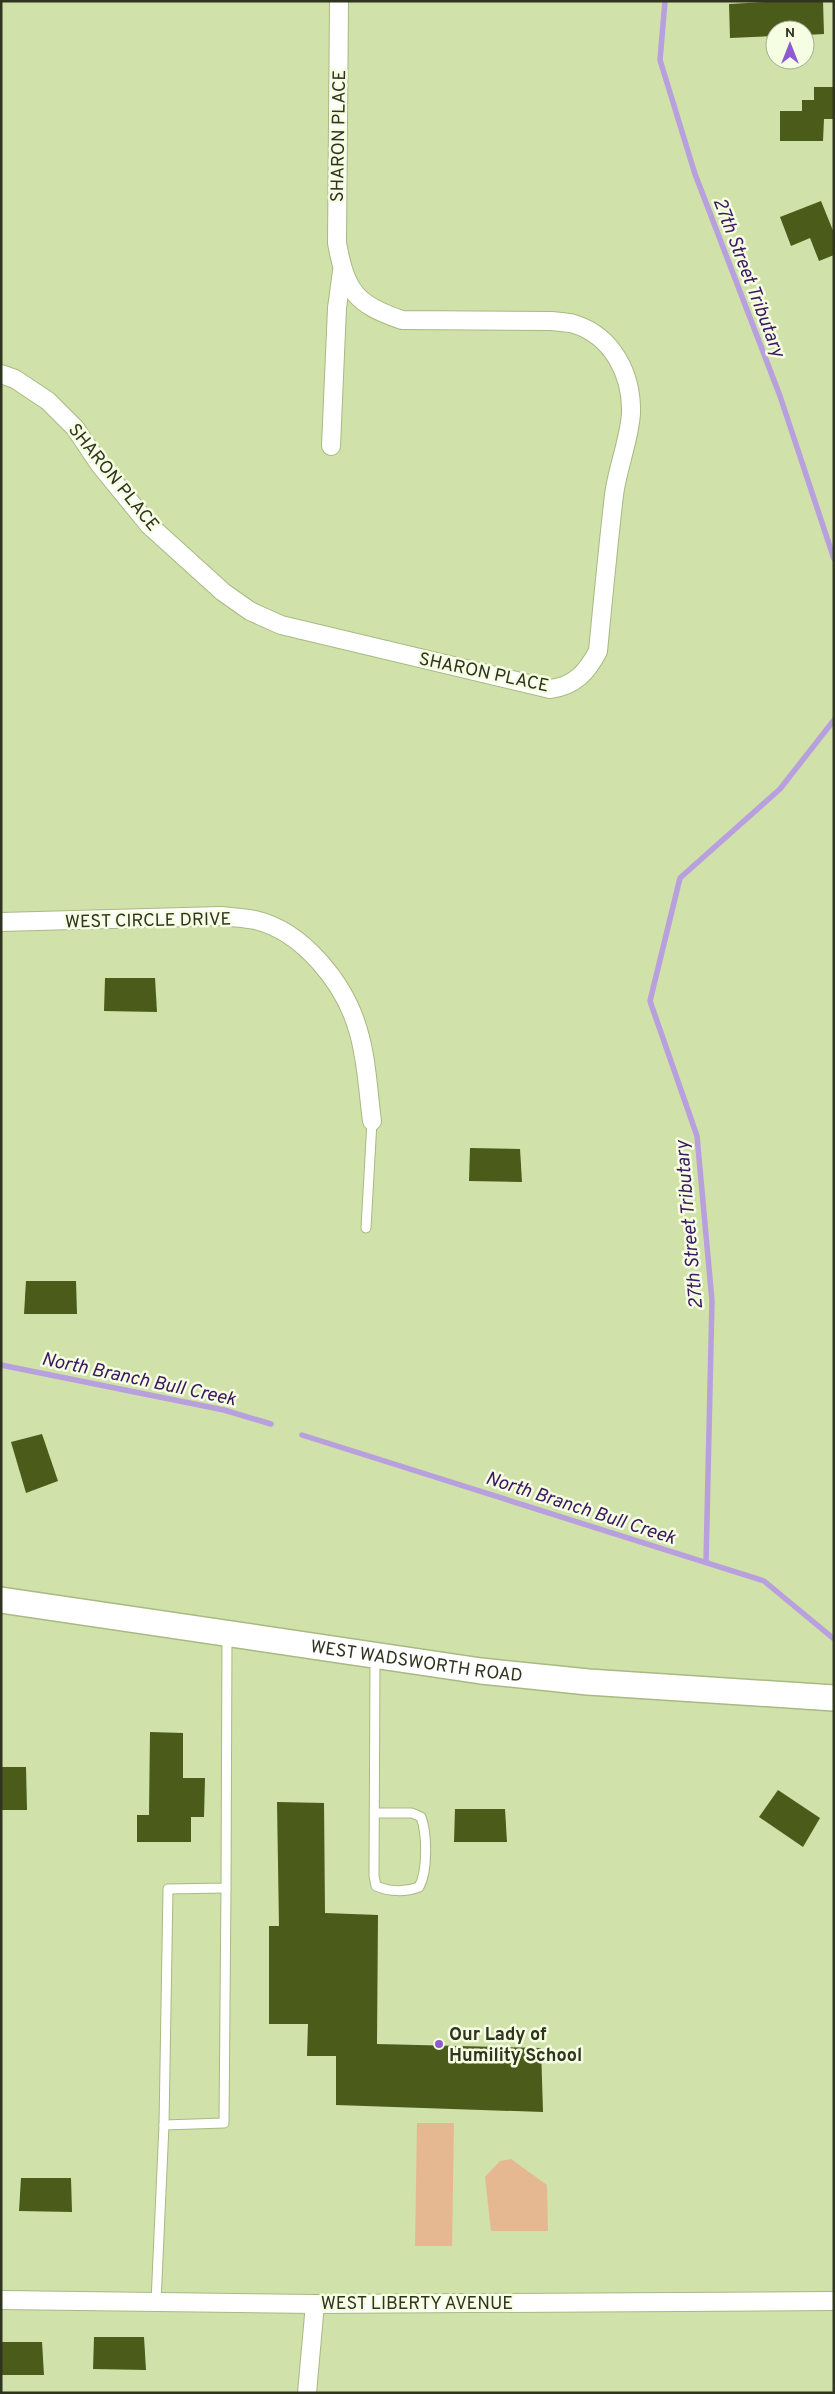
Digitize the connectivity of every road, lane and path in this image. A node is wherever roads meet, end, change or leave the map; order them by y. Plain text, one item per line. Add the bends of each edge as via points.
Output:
1 (340, 1) edge
2 (342, 271) junction
3 (1, 374) edge
4 (331, 446) dead end
5 (1, 922) edge
6 (372, 1121) joint
7 (366, 1228) dead end
8 (1, 1600) edge
9 (227, 1633) junction
10 (375, 1655) junction
11 (834, 1698) edge
12 (374, 1813) junction
13 (226, 1888) junction
14 (164, 2125) junction
15 (1, 2300) edge
16 (834, 2301) edge
17 (156, 2302) junction
18 (315, 2304) junction
19 (307, 2393) edge

1 - 2 street, SHARON PLACE via 337,243
2 - 3 street, SHARON PLACE via 364,304 402,320 574,324 601,339 613,350 623,367 631,415 616,481 598,650 590,667 563,688 550,689 281,625 250,611 222,592 149,524 100,465 76,428 48,401 15,378
2 - 4 street, SHARON PLACE via 337,308
5 - 6 street, WEST CIRCLE DRIVE via 221,916 256,920 284,933 328,970 348,1003 359,1031
6 - 7 lane
8 - 9 main road, WEST WADSWORTH ROAD
9 - 10 main road, WEST WADSWORTH ROAD
9 - 13 lane
10 - 11 main road, WEST WADSWORTH ROAD via 481,1671 588,1682
10 - 12 lane
12 - 12 lane via 376,1886 385,1890 410,1890 420,1886 424,1877 425,1826 421,1817 412,1813
13 - 14 lane via 168,1889
13 - 14 lane via 224,2123
14 - 17 lane
15 - 17 street, WEST LIBERTY AVENUE
16 - 18 street, WEST LIBERTY AVENUE
17 - 18 street, WEST LIBERTY AVENUE
18 - 19 street

